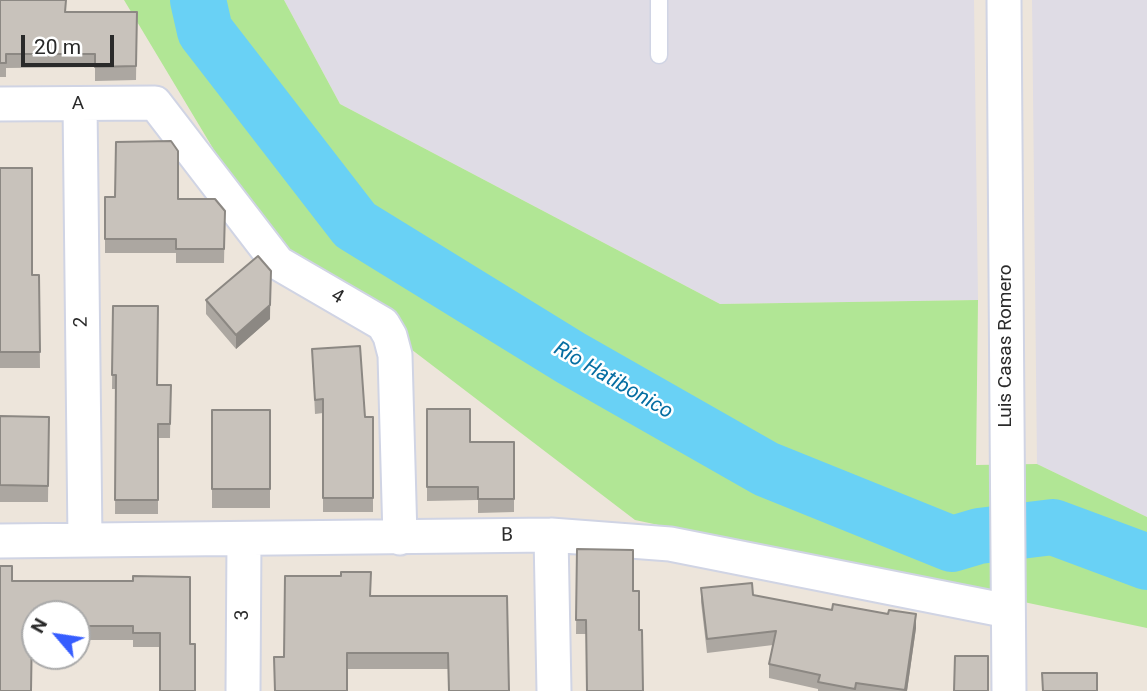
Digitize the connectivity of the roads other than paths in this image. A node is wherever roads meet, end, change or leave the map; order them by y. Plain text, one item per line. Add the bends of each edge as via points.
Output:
1 (659, 0) edge
2 (1004, 0) edge
3 (659, 55) dead end
4 (155, 103) joint
5 (0, 104) edge
6 (79, 104) junction
7 (551, 536) junction
8 (400, 538) junction
9 (85, 540) junction
10 (244, 540) junction
11 (0, 541) edge
12 (1008, 611) junction
13 (243, 691) edge
14 (554, 691) edge
15 (1009, 691) edge

1 - 3 lane
2 - 12 street, Luis Casas Romero
4 - 6 street, A
4 - 8 street, 4 via 278,263 383,324 390,336 395,355
5 - 6 street, A
6 - 9 street, 2
7 - 8 street, B
7 - 12 street, B via 670,544
7 - 14 street
8 - 10 street, B
9 - 10 street, B
9 - 11 street, B
10 - 13 street, 3
12 - 15 street, Luis Casas Romero

